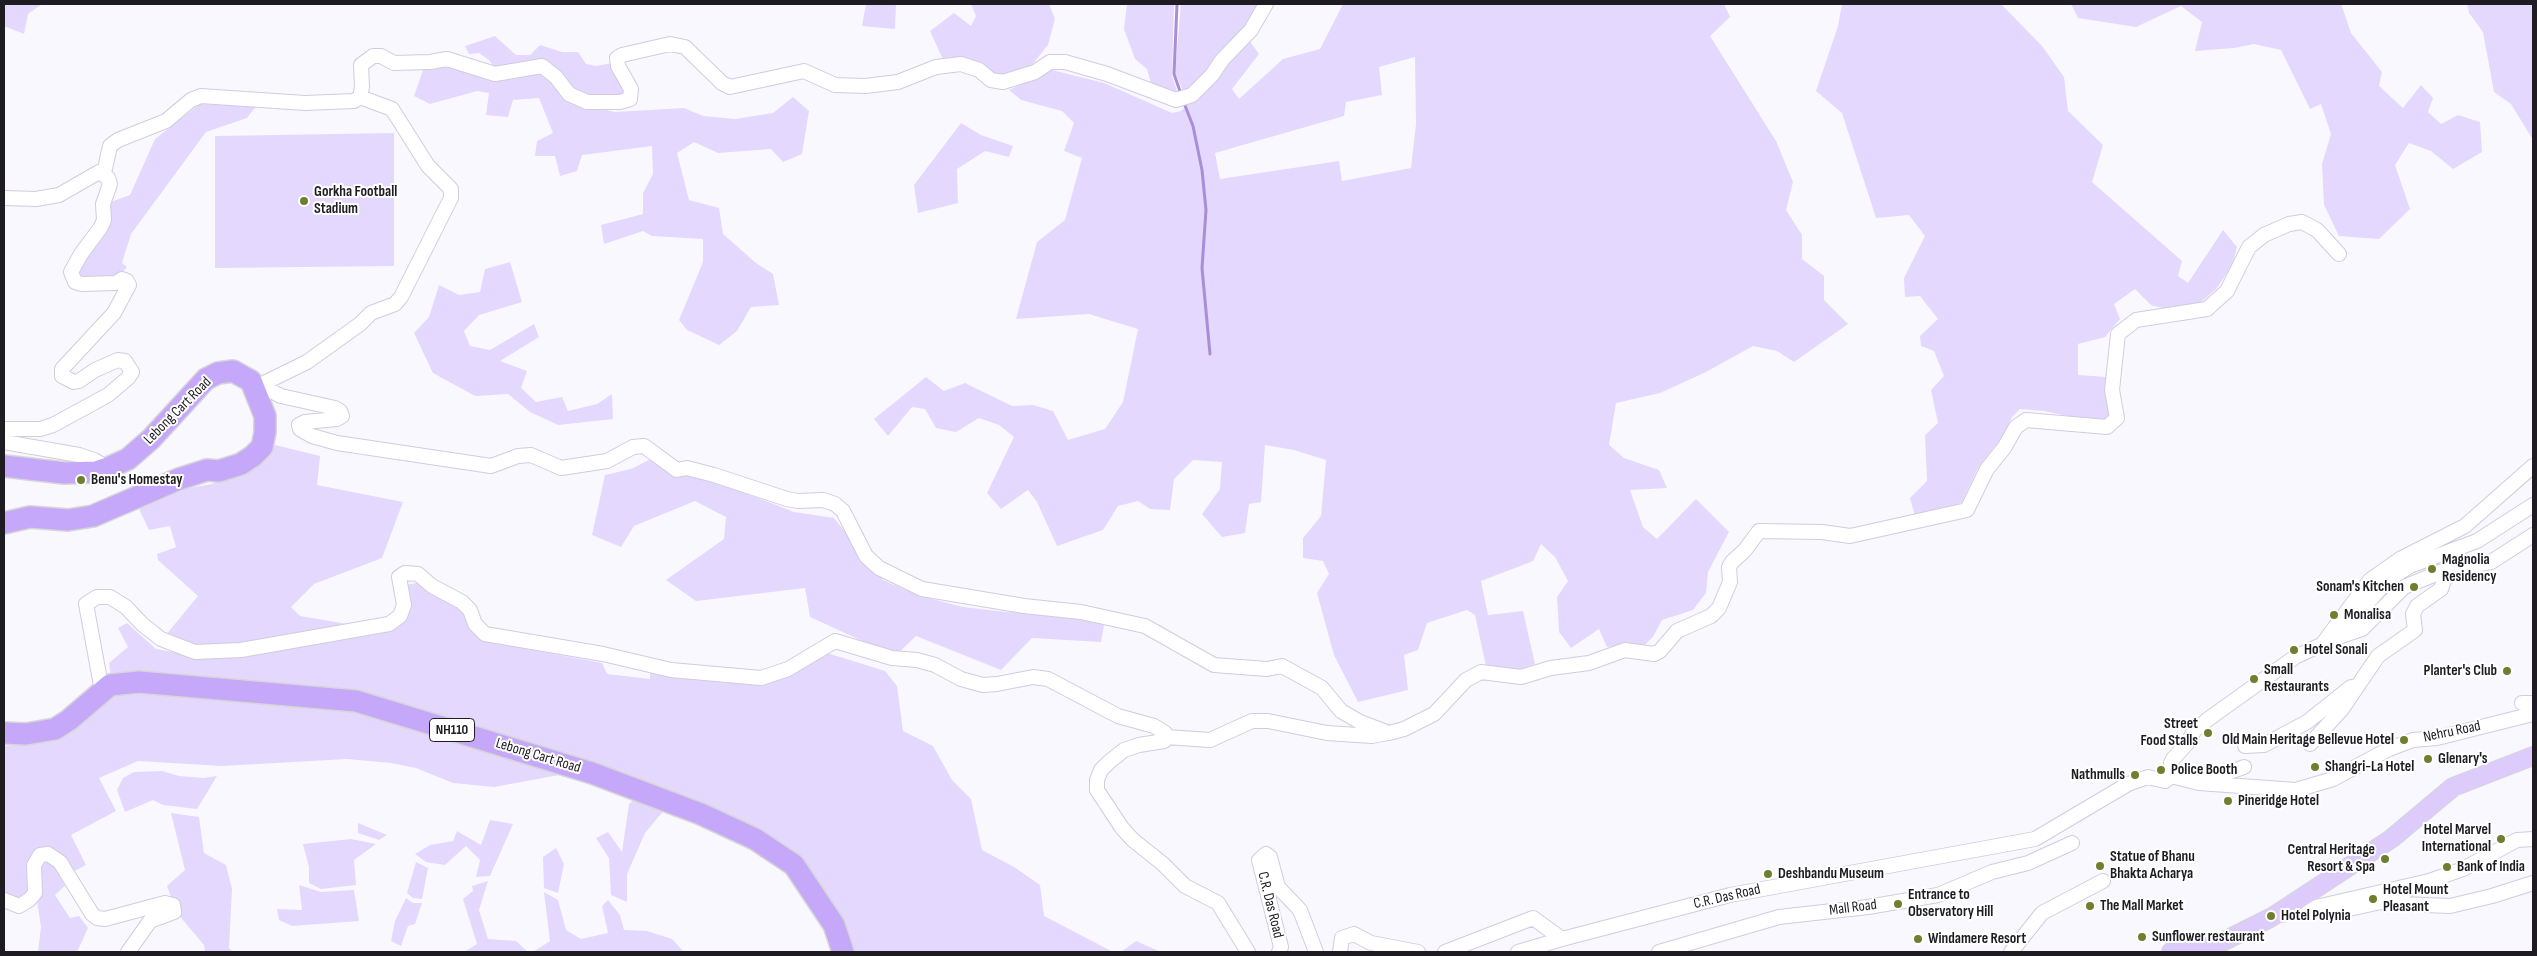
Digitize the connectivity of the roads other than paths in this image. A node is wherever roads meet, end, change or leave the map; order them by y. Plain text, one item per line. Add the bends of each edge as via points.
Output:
1 (1266, 4) edge
2 (360, 98) junction
3 (104, 174) junction
4 (4, 198) edge
5 (2339, 254) dead end
6 (256, 383) junction
7 (4, 429) edge
8 (4, 442) edge
9 (4, 466) edge
10 (2533, 466) edge
11 (108, 468) junction
12 (2533, 505) edge
13 (4, 523) edge
14 (2533, 535) edge
15 (2448, 569) junction
16 (2336, 638) junction
17 (2318, 648) junction
18 (2359, 680) junction
19 (102, 691) junction
20 (2533, 714) edge
21 (4, 733) edge
22 (1389, 733) junction
23 (1166, 737) junction
24 (2310, 744) dead end
25 (2245, 746) dead end
26 (2533, 756) edge
27 (2244, 767) dead end
28 (2171, 776) junction
29 (2199, 783) junction
30 (2533, 839) edge
31 (2072, 843) dead end
32 (2103, 881) dead end
33 (2533, 883) edge
34 (2418, 884) junction
35 (2395, 899) junction
36 (4, 900) edge
37 (2272, 917) junction
38 (1562, 939) junction
39 (128, 952) edge
40 (843, 952) edge
41 (1248, 952) edge
42 (1279, 952) edge
43 (1316, 952) edge
44 (1340, 952) edge
45 (1418, 952) edge
46 (1445, 952) edge
47 (1518, 952) edge
48 (1659, 952) edge
49 (2011, 952) edge
50 (2171, 952) edge

1 - 2 street via 1251,30 1212,75 1192,95 1176,100 1065,62 1050,62 1035,72 1003,82 991,80 979,70 961,64 936,67 898,82 865,86 835,86 804,71 730,87 685,47 670,44 622,54 617,58 631,89 630,99 620,102 587,102 569,94 542,66 494,74 447,59 394,63 380,56 373,56 361,65
2 - 3 street via 345,103 327,103 201,96 191,100 166,121 110,146
2 - 6 street via 392,109 428,166 451,189 451,198 395,304 371,313 307,362
3 - 4 street via 99,172 59,195 36,199
3 - 7 street via 110,184 103,204 104,220 71,272 75,282 82,284 116,283 122,279 129,285 114,313 62,369 62,376 79,381 118,360 125,361 132,372 108,394 53,425 40,429
5 - 22 street via 2317,230 2302,222 2289,224 2264,235 2249,247 2227,291 2207,308 2136,320 2118,334 2112,390 2117,418 2107,427 2026,420 2016,427 1987,469 1967,510 1850,536 1758,531 1729,567 1730,582 1719,608 1711,616 1677,631 1660,651 1654,654 1624,650 1589,663 1551,668 1520,677 1481,672 1466,680 1434,714
6 - 11 highway, Lebong Cart Road via 233,371 206,379 151,439 128,459
6 - 13 highway via 265,416 265,432 262,447 241,464 179,479 93,516 68,520 30,517
6 - 22 street via 280,396 340,411 342,416 337,419 299,425 312,436 337,443 491,466 531,455 561,468 607,462 633,447 644,446 677,470 687,468 714,475 792,500 822,500 835,504 843,511 866,556 879,568 922,589 1080,612 1145,626 1214,666 1267,669 1282,666 1322,688 1341,711
8 - 11 street via 79,456
9 - 11 highway, Lebong Cart Road via 64,473 96,472
10 - 17 street via 2465,526 2400,559 2370,580
12 - 16 street via 2477,541 2410,566 2389,579
14 - 15 street via 2490,562
15 - 16 street via 2404,587 2362,629
15 - 18 street via 2441,589 2417,606 2413,614 2415,630 2378,656
16 - 17 street
17 - 28 street via 2295,658 2194,731 2170,763
18 - 24 street via 2342,709
18 - 25 street via 2307,722 2264,745
19 - 21 highway, Lebong Cart Road / NH110 via 55,729 26,734
19 - 23 street via 86,604 97,597 110,597 161,639 196,652 241,650 389,624 400,616 404,605 399,577 405,573 418,574 432,586 462,602 470,610 475,624 485,634 497,638 603,654 671,670 761,678 788,669 835,641 883,656 935,665 961,679 983,685 1034,677 1048,679 1118,716 1161,729
19 - 40 highway, Lebong Cart Road / NH110 via 110,686 139,682 356,701 592,773 701,814 755,839 794,865 834,925
20 - 29 street, Nehru Road via 2437,738 2413,740 2333,779 2296,790
22 - 23 street via 1372,736 1336,734 1275,721 1252,721 1210,740
23 - 41 street via 1164,741 1139,744 1124,750 1101,770 1097,790 1133,840 1185,886 1218,903
26 - 37 main road via 2453,787 2391,839
27 - 29 street
28 - 29 street, Nehru Road
28 - 38 street, C.R. Das Road via 2165,781 2148,777 2128,784 2035,839 1730,895
30 - 34 street via 2517,840 2463,869
31 - 48 street, Mall Road via 2028,863 1992,872 1938,895 1779,917
32 - 49 street via 2042,913
33 - 35 street via 2450,906 2400,904
34 - 35 street
34 - 37 street
35 - 37 street via 2342,911
36 - 39 street via 19,906 29,900 35,893 34,865 40,856 48,854 60,862 97,918 105,919 165,903 173,905 174,912 150,921
37 - 50 main road via 2216,945
38 - 46 street via 1532,918
38 - 47 street, C.R. Das Road
42 - 43 street, C.R. Das Road via 1281,947 1259,860 1266,854 1270,857 1278,887 1300,910
44 - 45 street via 1342,938 1354,934 1371,943

